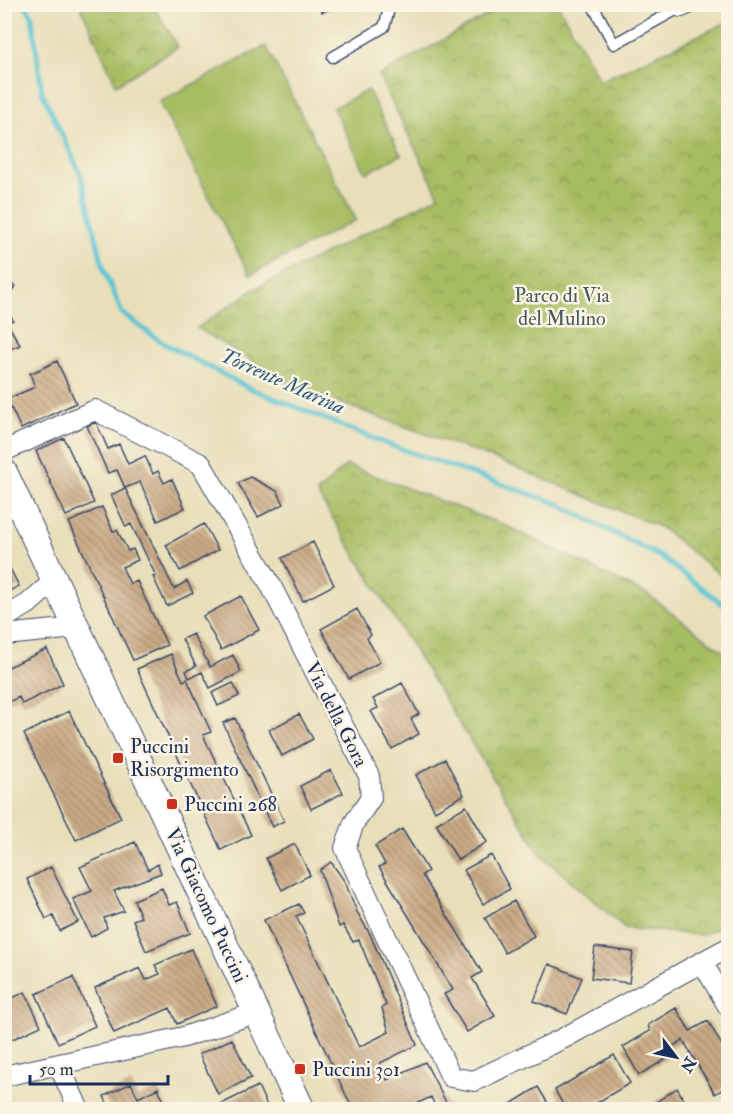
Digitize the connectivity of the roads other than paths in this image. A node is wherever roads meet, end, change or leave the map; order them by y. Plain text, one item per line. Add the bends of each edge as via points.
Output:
1 (385, 4) edge
2 (592, 4) edge
3 (683, 5) edge
4 (333, 57) dead end
5 (4, 451) edge
6 (4, 472) edge
7 (54, 581) junction
8 (4, 618) edge
9 (76, 627) junction
10 (4, 635) edge
11 (729, 948) edge
12 (702, 962) junction
13 (729, 1006) edge
14 (258, 1012) junction
15 (59, 1065) junction
16 (4, 1076) edge
17 (79, 1110) edge
18 (302, 1110) edge

1 - 4 lane via 388,13 384,27
2 - 3 lane via 614,44
5 - 12 street, Via della Gora via 95,410 201,464 270,584 369,776 371,798 354,823 345,848 451,1077 474,1082
6 - 7 street, Via Giacomo Puccini
7 - 8 street via 28,604
7 - 9 street, Via Giacomo Puccini
9 - 10 street
9 - 14 street, Via Giacomo Puccini
11 - 12 street
12 - 13 street
14 - 15 street via 184,1037
14 - 18 street, Via Giacomo Puccini
15 - 16 street
15 - 17 street

